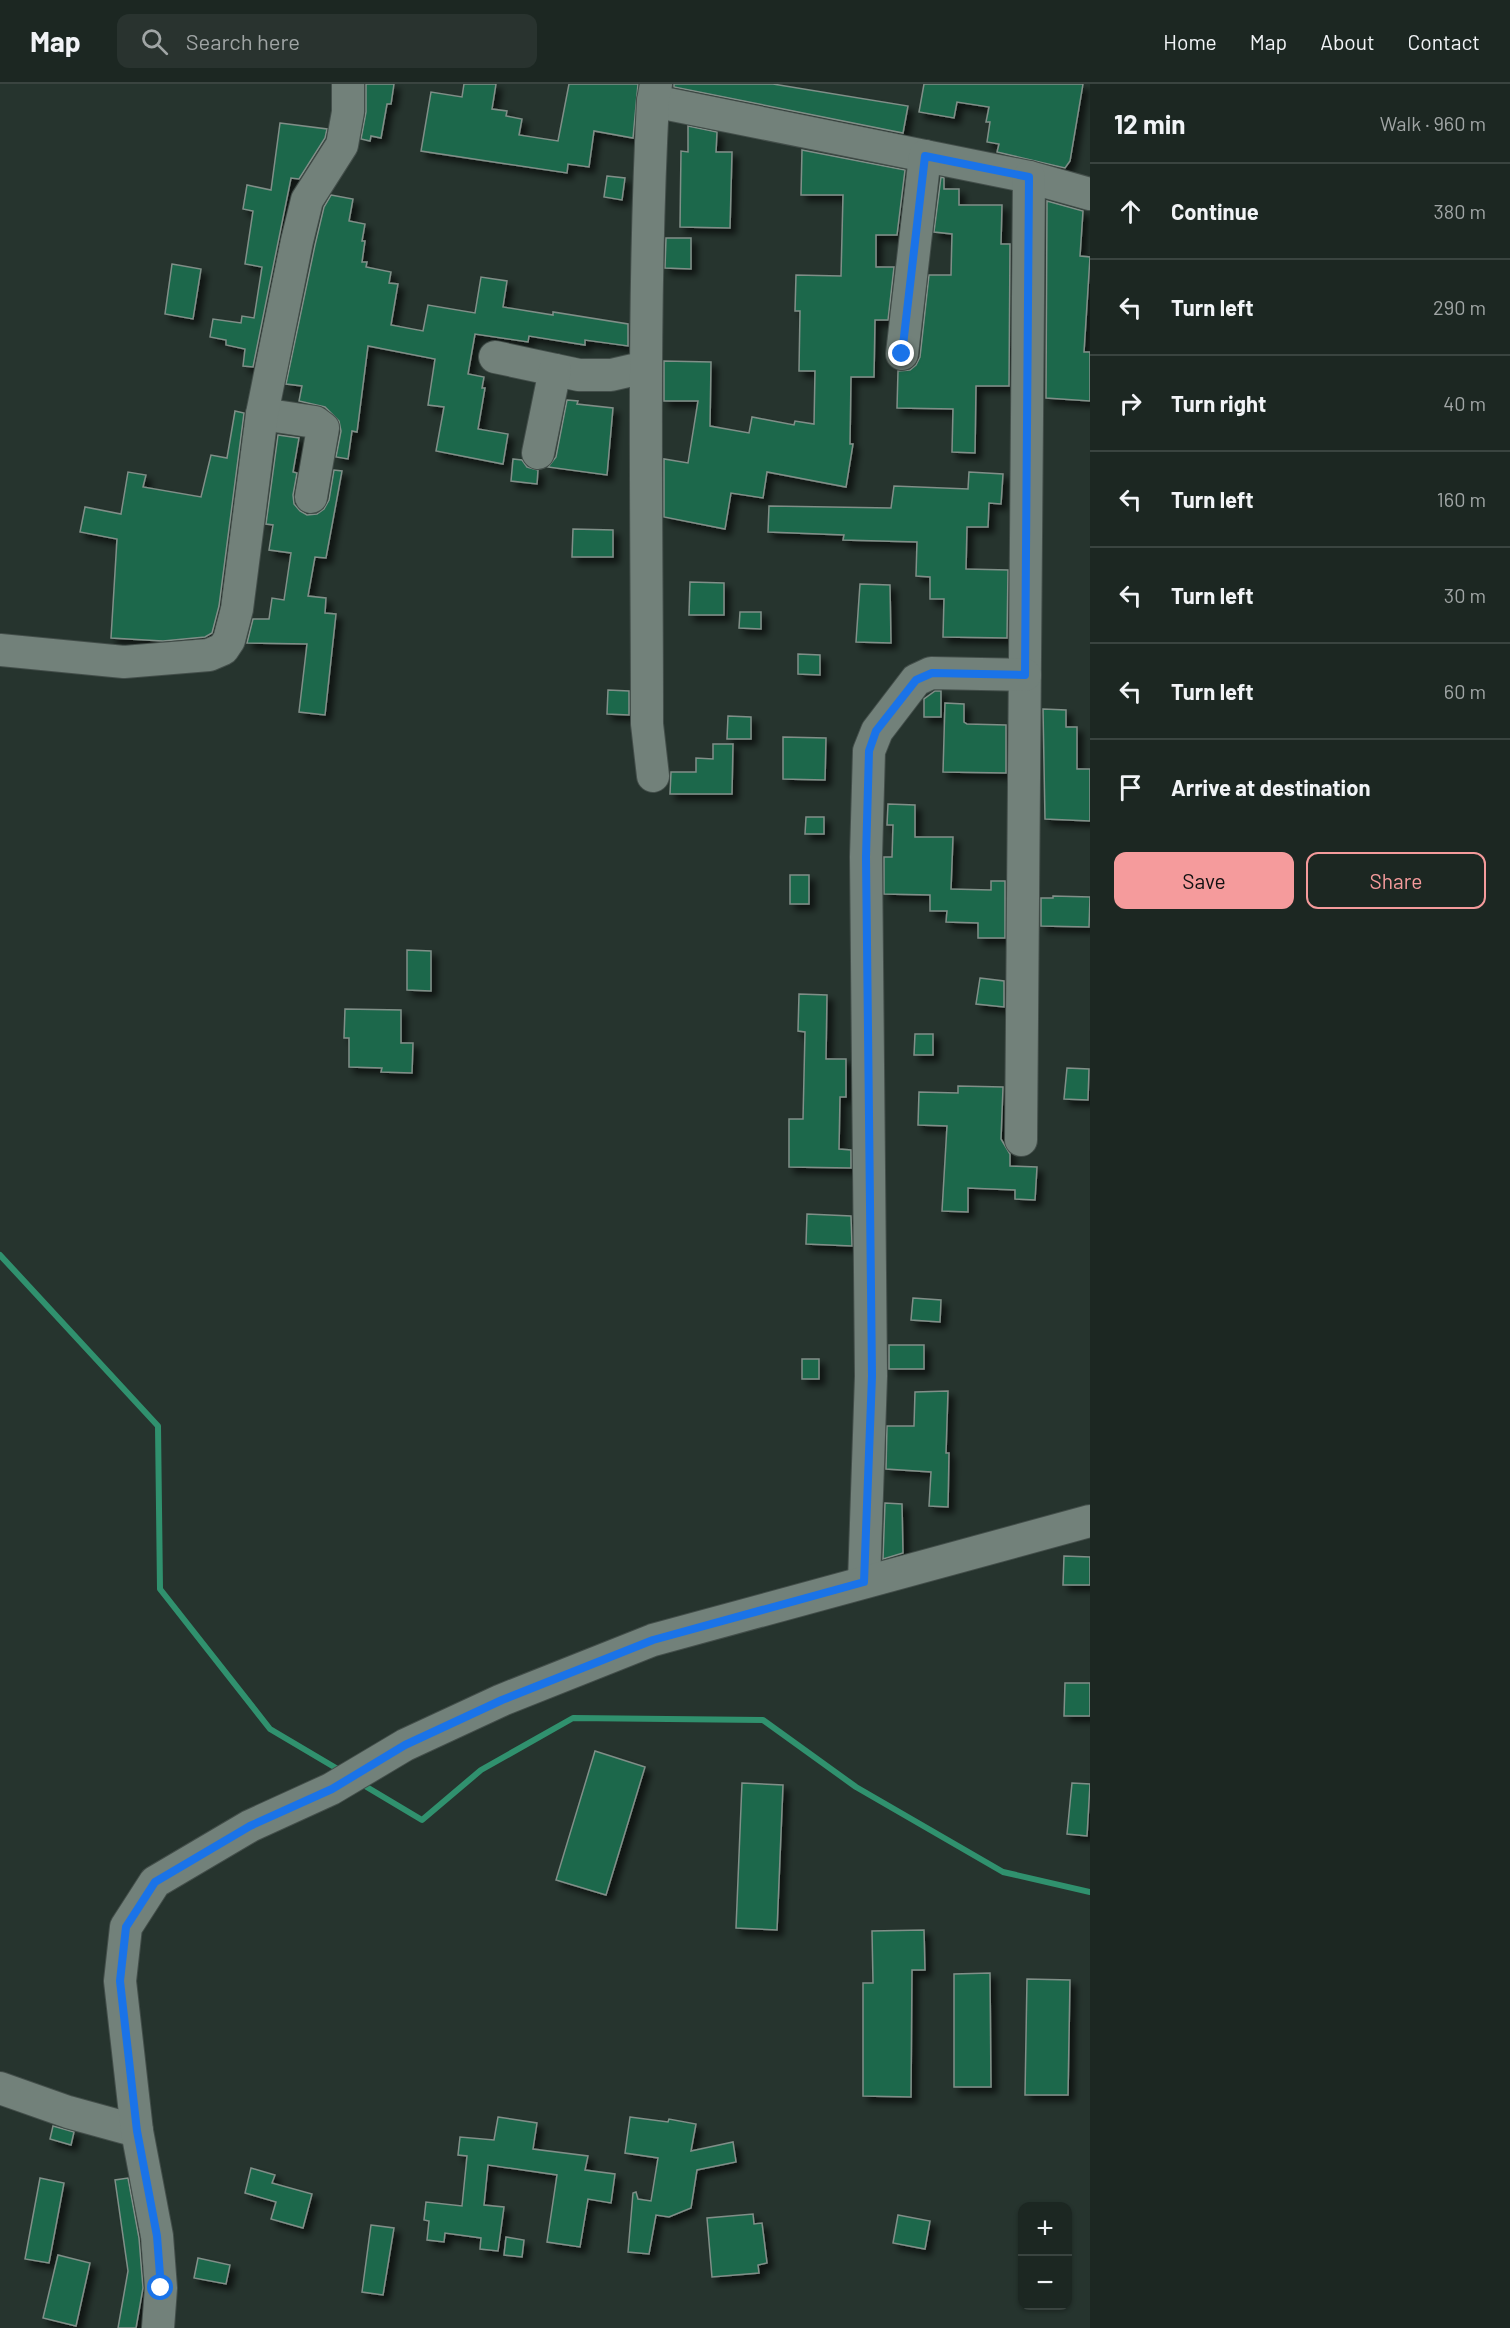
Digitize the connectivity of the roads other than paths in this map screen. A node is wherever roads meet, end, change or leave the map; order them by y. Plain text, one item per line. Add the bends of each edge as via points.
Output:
1 (348, 84) edge
2 (655, 92) edge
3 (925, 156) junction
4 (1029, 177) junction
5 (1090, 194) edge
6 (902, 354) dead end
7 (495, 357) dead end
8 (646, 367) junction
9 (555, 370) junction
10 (262, 414) junction
11 (538, 453) dead end
12 (311, 497) dead end
13 (0, 650) edge
14 (1025, 675) junction
15 (654, 776) dead end
16 (1021, 1140) dead end
17 (1090, 1521) edge
18 (864, 1582) junction
19 (0, 2088) edge
20 (137, 2131) junction
21 (158, 2328) edge

1 - 10 street via 342,145 307,200
2 - 3 street
2 - 8 street via 647,208
3 - 4 street
3 - 6 street
4 - 5 street
4 - 14 street
7 - 9 street
8 - 9 street via 611,375
8 - 15 street via 647,724
9 - 11 street
10 - 12 street via 315,422 324,428
10 - 13 street via 237,609 230,640 223,649 209,655 124,662
14 - 16 street
14 - 18 street via 932,673 916,680 876,731 869,751 866,857 872,1376
17 - 18 street
18 - 20 street via 653,1640 502,1700 405,1745 341,1782 250,1826 155,1882 126,1927 120,1981
19 - 20 street
20 - 21 street via 157,2236 161,2288

